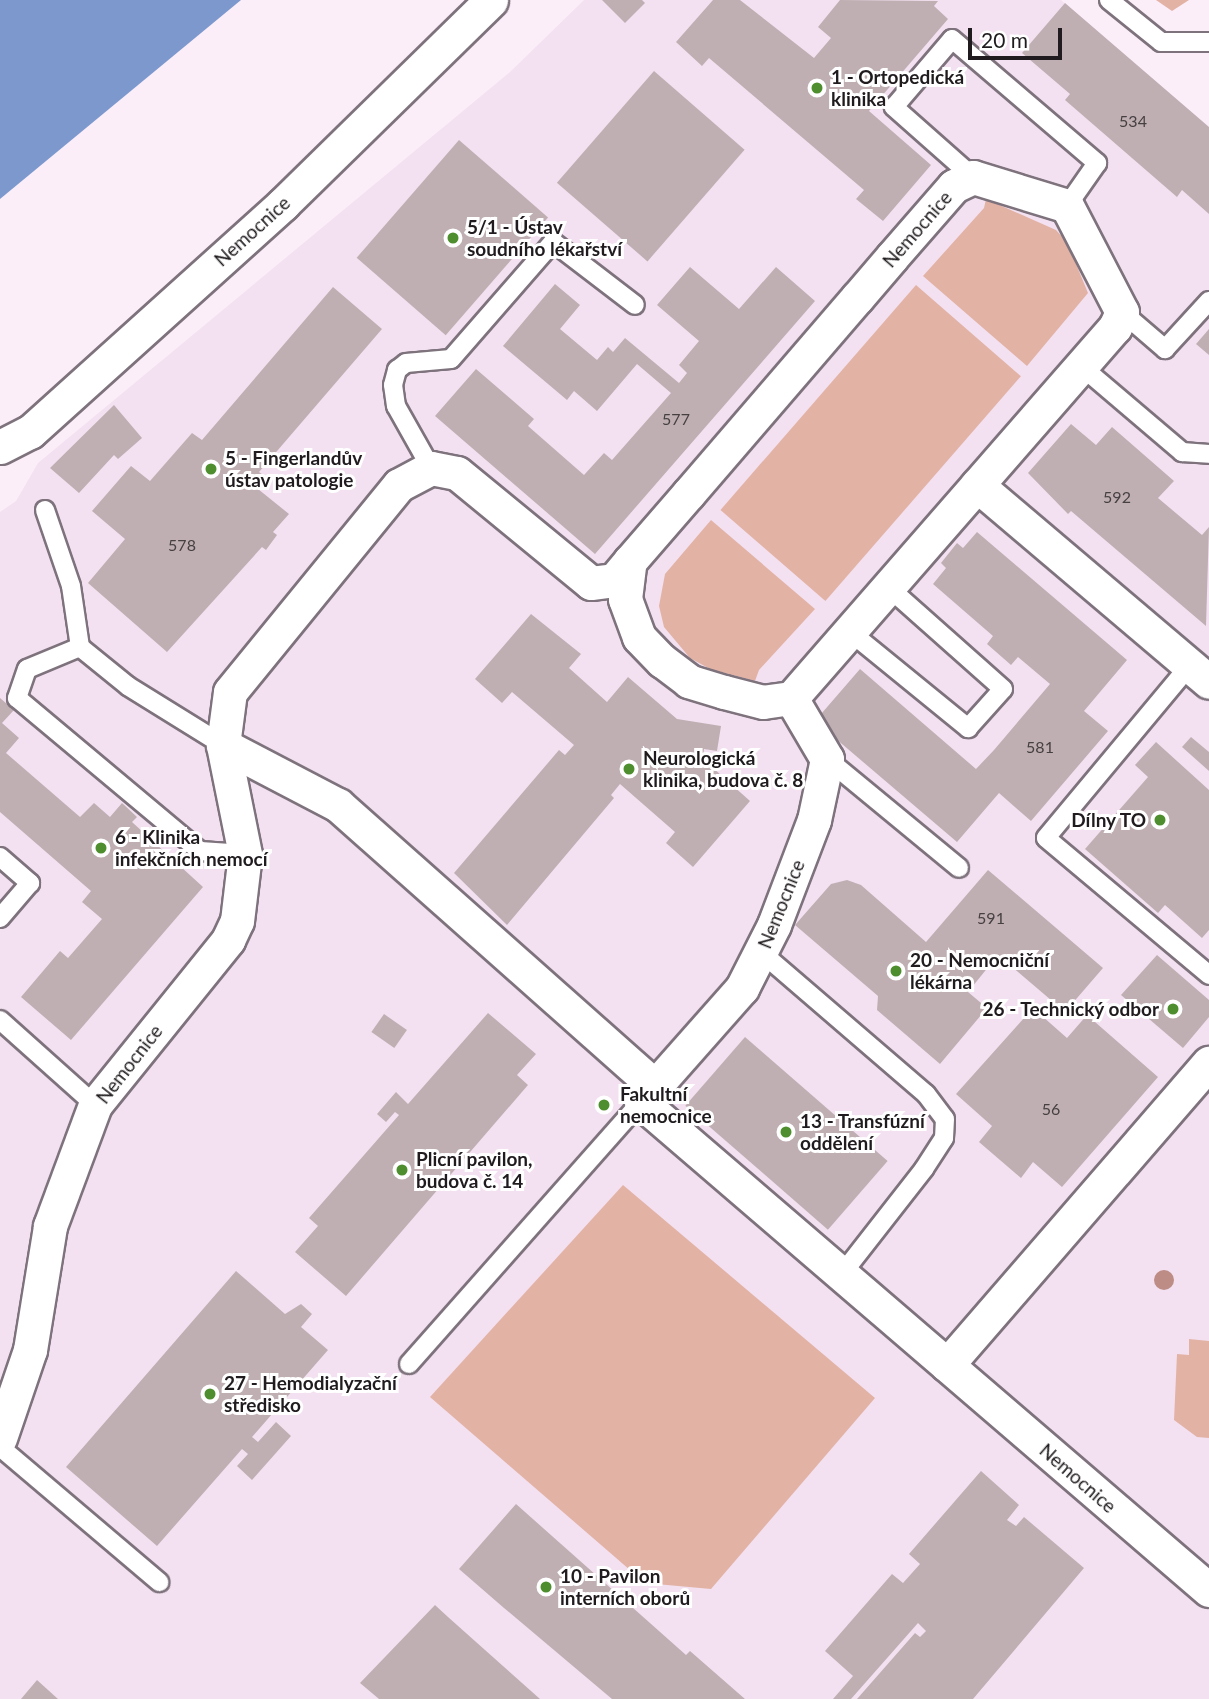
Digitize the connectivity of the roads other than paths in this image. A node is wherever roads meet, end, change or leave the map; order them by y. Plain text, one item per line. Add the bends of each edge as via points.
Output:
1 (491, 0) edge
2 (1109, 0) edge
3 (1209, 43) edge
4 (964, 181) junction
5 (1067, 206) junction
6 (1209, 301) edge
7 (635, 305) dead end
8 (1118, 320) junction
9 (1081, 366) junction
10 (0, 447) edge
11 (1209, 454) edge
12 (431, 468) junction
13 (977, 485) junction
14 (45, 509) dead end
15 (630, 561) junction
16 (888, 587) junction
17 (849, 631) junction
18 (80, 647) junction
19 (1199, 673) edge
20 (791, 698) junction
21 (223, 745) junction
22 (827, 759) junction
23 (244, 854) junction
24 (0, 857) edge
25 (959, 868) dead end
26 (0, 918) edge
27 (762, 953) junction
28 (1209, 975) edge
29 (0, 1020) edge
30 (1209, 1063) edge
31 (648, 1094) junction
32 (95, 1105) junction
33 (842, 1274) junction
34 (409, 1364) dead end
35 (947, 1365) junction
36 (0, 1438) edge
37 (0, 1447) edge
38 (159, 1582) dead end
39 (1209, 1590) edge

1 - 10 street, Nemocnice via 283,204 30,432
2 - 3 lane via 1161,42
4 - 5 street
4 - 5 lane via 894,107 952,39 1097,163
4 - 15 street, Nemocnice
5 - 8 street
6 - 8 lane via 1165,349
7 - 12 lane via 554,242 451,359 406,363 397,370 393,385 396,406
8 - 9 street
9 - 11 lane via 1182,452
9 - 13 street
12 - 15 street, Nemocnice via 457,473 592,583 614,580
12 - 21 street, Nemocnice via 399,485 230,692
13 - 16 street
13 - 19 street
14 - 18 lane via 71,586
15 - 20 street via 625,599 639,637 662,661 689,681 724,692 763,702
16 - 17 street
16 - 17 lane via 1003,689 977,719 968,729
17 - 20 street
18 - 21 lane via 128,686
18 - 23 lane via 27,669 17,698 200,851
19 - 28 lane via 1045,838
20 - 22 street
21 - 23 street, Nemocnice
21 - 31 street, Nemocnice via 338,805
22 - 25 lane
22 - 27 street, Nemocnice via 814,820
23 - 32 street, Nemocnice via 243,900 228,940
24 - 26 lane via 30,883
27 - 31 street, Nemocnice via 738,992
27 - 33 lane via 926,1094 945,1119 944,1138 924,1169
29 - 32 lane
30 - 35 street
31 - 33 street, Nemocnice
31 - 34 lane
32 - 36 street, Nemocnice via 50,1226 30,1350
33 - 35 street, Nemocnice
35 - 39 street, Nemocnice
37 - 38 lane

